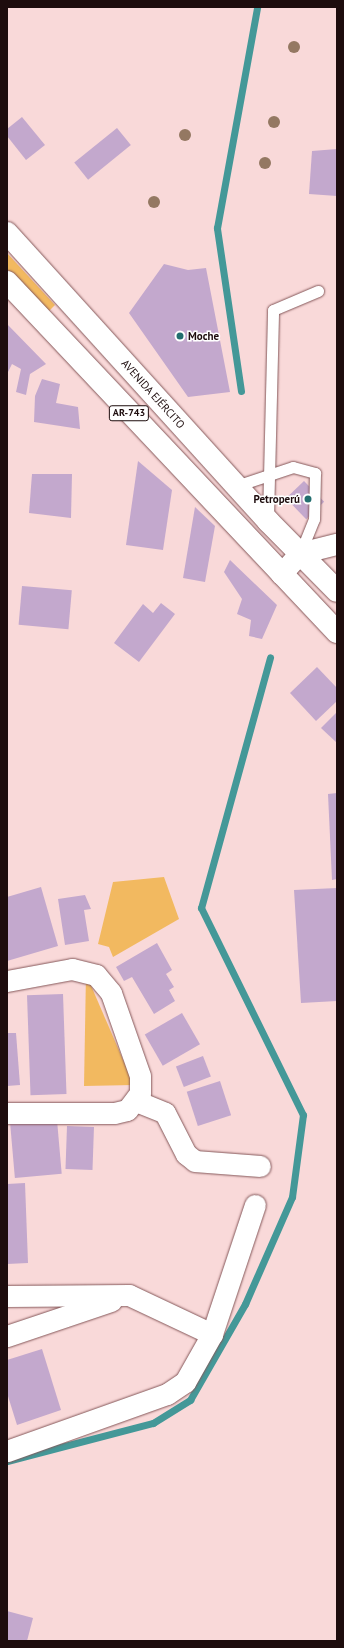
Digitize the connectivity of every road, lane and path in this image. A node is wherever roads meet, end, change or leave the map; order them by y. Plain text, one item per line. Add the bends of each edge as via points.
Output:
1 (7, 233) edge
2 (7, 282) edge
3 (318, 291) dead end
4 (269, 474) junction
5 (236, 486) junction
6 (268, 521) junction
7 (337, 544) edge
8 (300, 552) junction
9 (281, 574) junction
10 (337, 592) edge
11 (337, 632) edge
12 (7, 981) edge
13 (136, 1101) junction
14 (7, 1113) edge
15 (260, 1166) dead end
16 (256, 1205) dead end
17 (129, 1295) junction
18 (7, 1296) edge
19 (212, 1334) junction
20 (7, 1336) edge
21 (7, 1451) edge

1 - 5 main road, AVENIDA EJÉRCITO / AR-743
2 - 9 main road, AR-743
3 - 4 lane via 273,310
4 - 5 lane
4 - 6 lane
4 - 8 lane via 293,468 315,473 314,519
5 - 6 main road, AVENIDA EJÉRCITO / AR-743
6 - 8 main road, AVENIDA EJÉRCITO / AR-743
7 - 8 street
8 - 9 street
8 - 10 main road, AR-743
9 - 11 main road, AR-743
12 - 13 street via 72,969 96,975 105,984 140,1076
13 - 14 street via 127,1110 114,1113
13 - 15 street via 165,1113 186,1154 195,1161
16 - 19 street
17 - 18 street
17 - 19 street
17 - 20 street
19 - 21 street via 192,1372 178,1389

